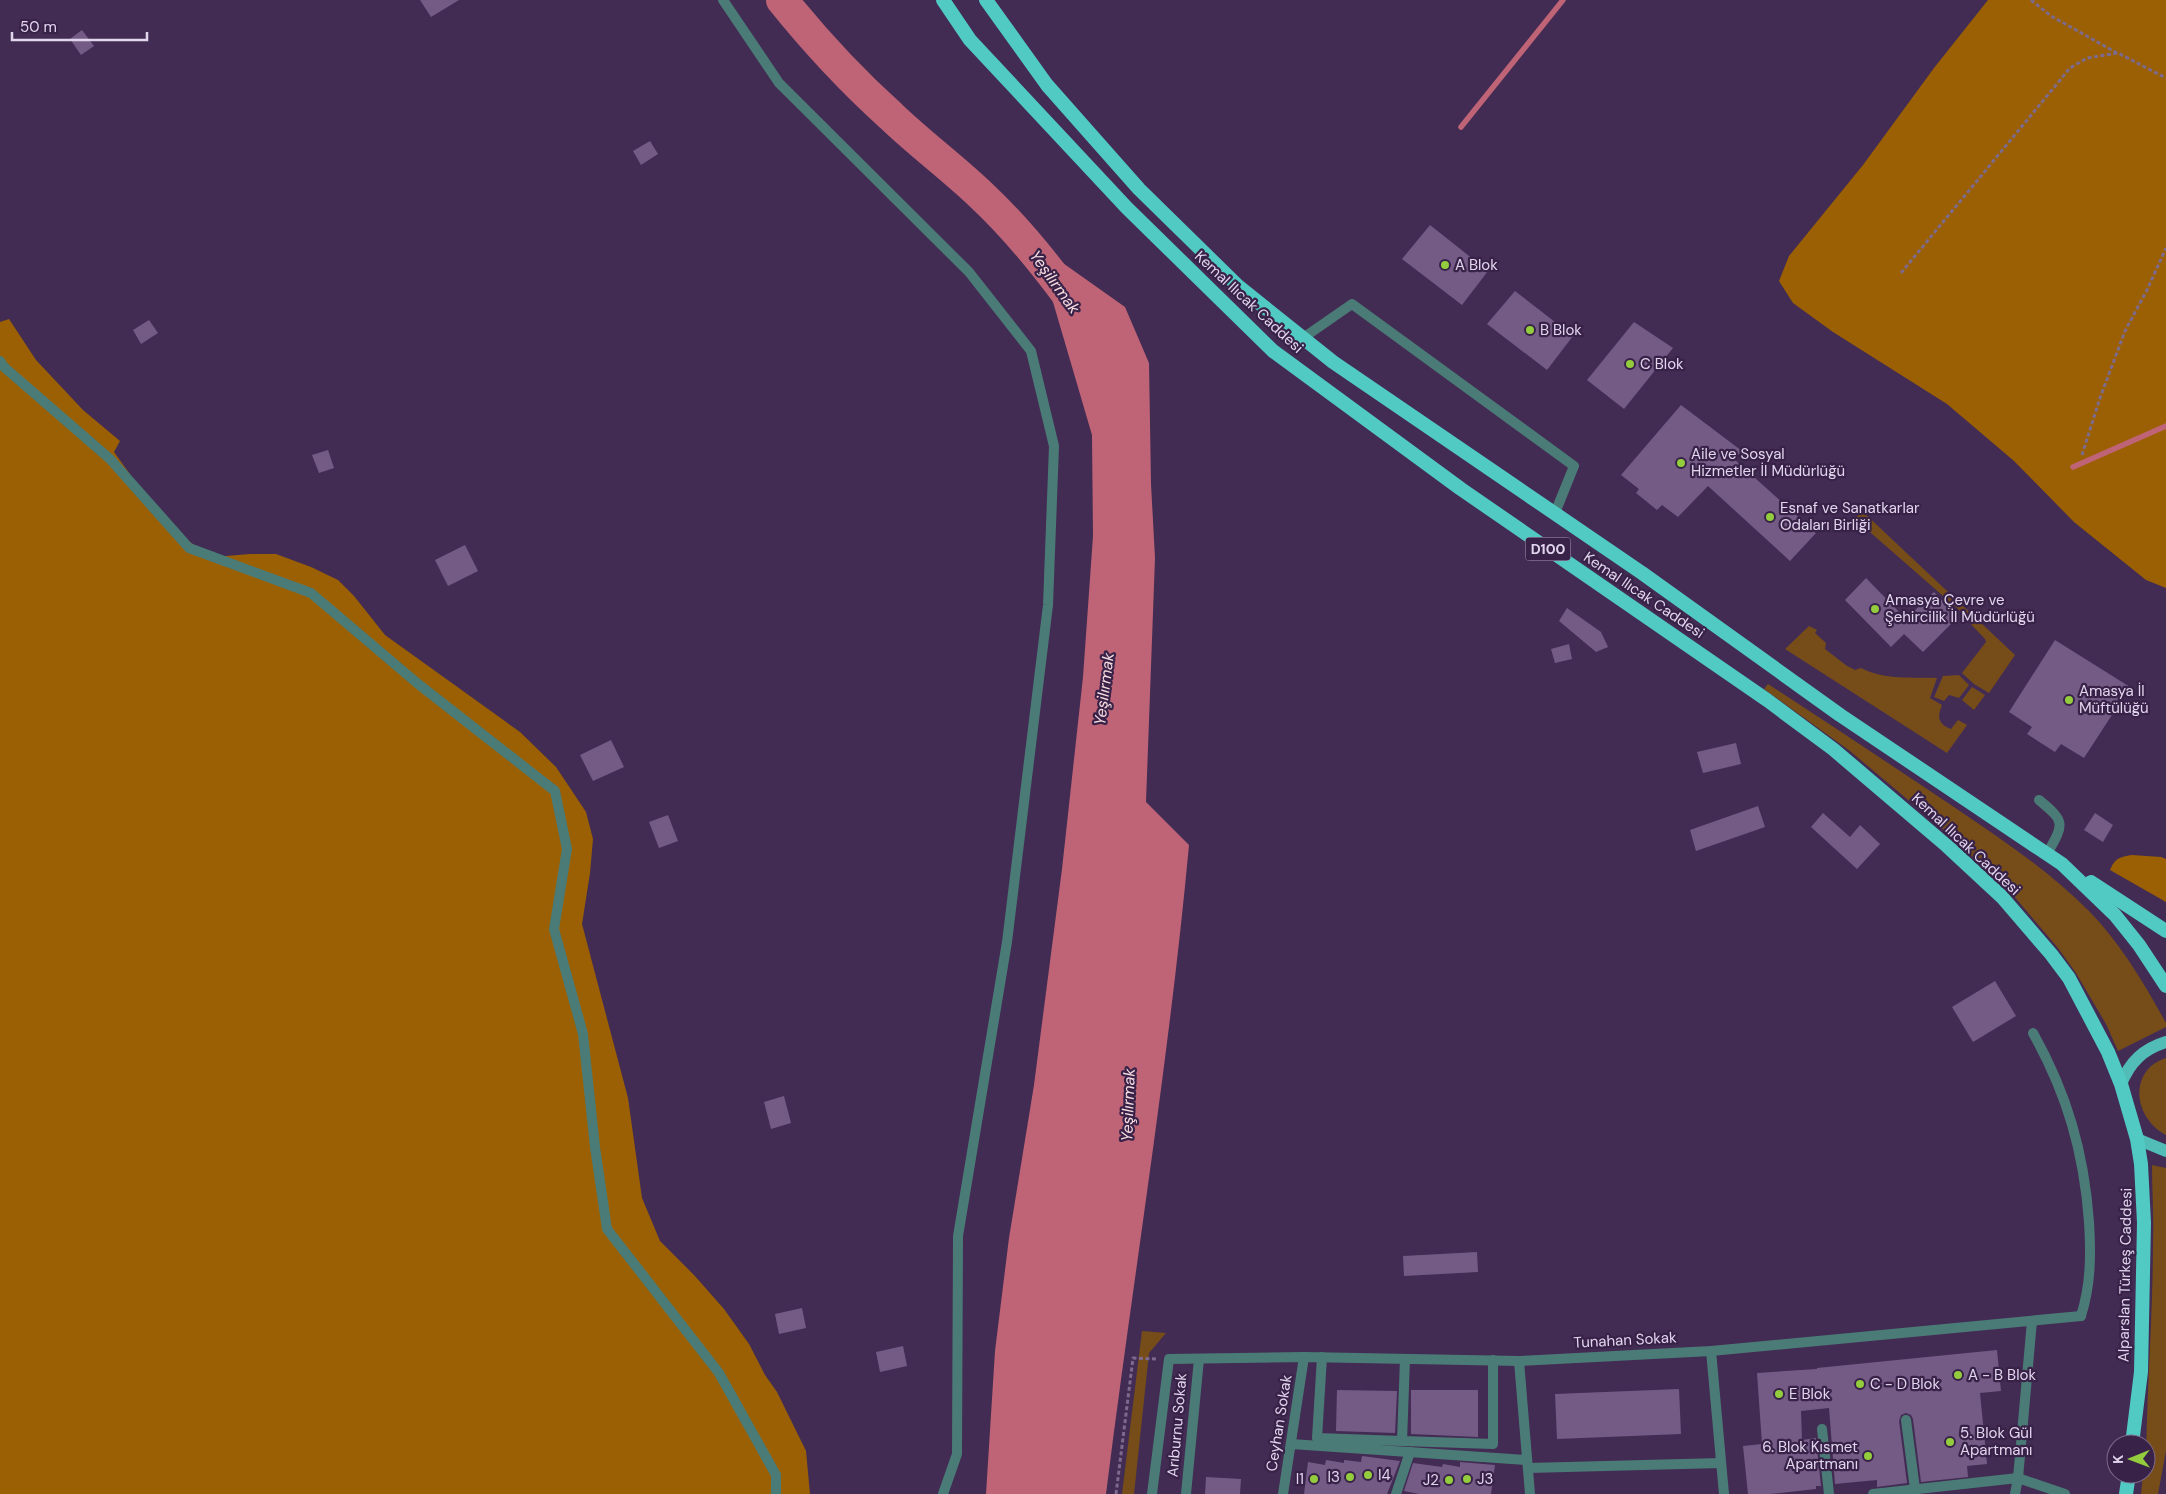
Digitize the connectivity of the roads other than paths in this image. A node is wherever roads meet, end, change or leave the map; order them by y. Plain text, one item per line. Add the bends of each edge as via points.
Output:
1 (723, 0) edge
2 (943, 0) edge
3 (986, 0) edge
4 (1303, 338) junction
5 (0, 360) edge
6 (1555, 513) junction
7 (2039, 800) dead end
8 (2047, 854) junction
9 (2062, 864) junction
10 (2166, 931) edge
11 (2166, 986) edge
12 (2033, 1033) dead end
13 (2166, 1042) edge
14 (2121, 1084) junction
15 (2129, 1108) joint
16 (2137, 1139) junction
17 (2166, 1151) edge
18 (2032, 1320) junction
19 (1711, 1351) junction
20 (1304, 1356) junction
21 (1322, 1357) junction
22 (1199, 1359) junction
23 (1405, 1359) junction
24 (1493, 1360) junction
25 (1519, 1361) junction
26 (1906, 1420) dead end
27 (1822, 1429) dead end
28 (2133, 1434) edge
29 (1402, 1441) junction
30 (1291, 1444) junction
31 (1410, 1452) junction
32 (1721, 1463) junction
33 (1528, 1464) junction
34 (2018, 1478) junction
35 (1915, 1489) junction
36 (1895, 1493) edge
37 (776, 1494) edge
38 (943, 1494) edge
39 (1152, 1494) edge
40 (1186, 1494) edge
41 (1283, 1494) edge
42 (1396, 1494) edge
43 (1530, 1494) edge
44 (1724, 1494) edge
45 (1829, 1494) edge
46 (1873, 1494) edge
47 (2015, 1494) edge
48 (2065, 1494) edge

1 - 38 street via 778,83 969,272 1031,351 1054,446 1048,605 1007,942 958,1236 957,1454
2 - 14 highway, Kemal Ilıcak Caddesi / D100 via 970,40 1120,200 1273,350 1461,489 1775,705 1833,749 1947,846 2002,897 2069,978
3 - 4 highway, Kemal Ilıcak Caddesi / D100 via 1047,85 1139,189 1238,286
4 - 6 highway, Kemal Ilıcak Caddesi / D100 via 1333,362
4 - 6 street via 1352,304 1574,466
5 - 37 street via 110,459 190,548 311,593 417,683 555,791 567,849 554,929 583,1034 594,1147 607,1229 719,1373 776,1476
6 - 8 highway, Kemal Ilıcak Caddesi / D100 via 1840,715
7 - 8 street via 2057,815 2059,822 2058,833
8 - 9 highway, Kemal Ilıcak Caddesi / D100
9 - 10 highway
9 - 11 highway, Kemal Ilıcak Caddesi / D100 via 2115,915
12 - 18 street, Tunahan Sokak via 2057,1079 2077,1135 2084,1167 2091,1259 2081,1316
13 - 14 main road via 2134,1060
14 - 15 highway, Kemal Ilıcak Caddesi / D100
15 - 16 highway, Alparslan Türkeş Caddesi / D100
16 - 17 main road
16 - 28 highway, Alparslan Türkeş Caddesi / D100 via 2144,1232 2141,1372
18 - 19 street, Tunahan Sokak
18 - 34 street
19 - 25 street, Tunahan Sokak
19 - 32 street
20 - 21 street, Tunahan Sokak
20 - 22 street, Tunahan Sokak
20 - 30 street, Ceyhan Sokak
21 - 23 street, Tunahan Sokak
21 - 29 street via 1317,1438
22 - 39 street, Tunahan Sokak via 1169,1359
22 - 40 street, Arıburnu Sokak
23 - 24 street, Tunahan Sokak
23 - 29 street
24 - 25 street, Tunahan Sokak
24 - 29 street via 1493,1444
25 - 33 street
26 - 35 street
27 - 45 street
30 - 31 street
30 - 41 street, Ceyhan Sokak
31 - 33 street
31 - 42 street
32 - 33 street
32 - 44 street
33 - 43 street
34 - 35 street
34 - 47 street
34 - 48 street
35 - 36 street
36 - 46 street

